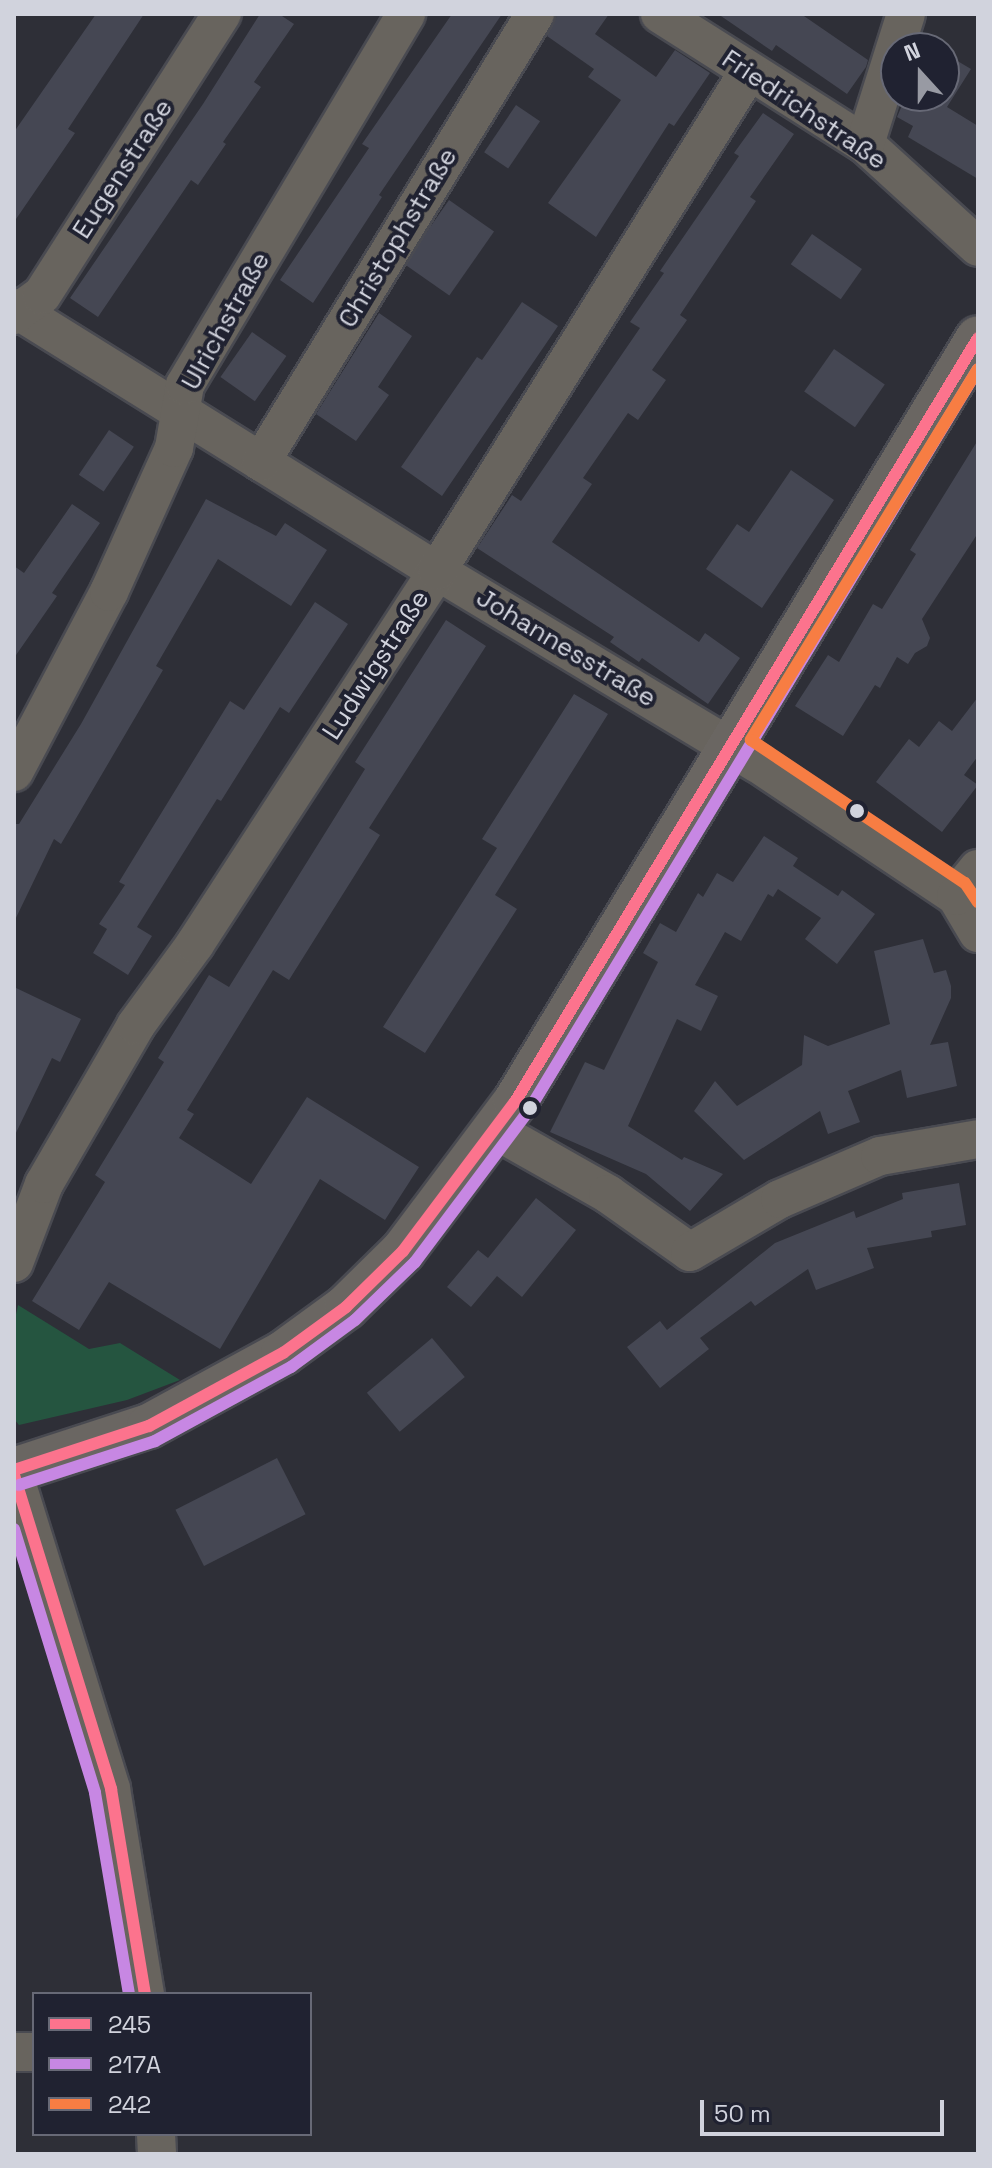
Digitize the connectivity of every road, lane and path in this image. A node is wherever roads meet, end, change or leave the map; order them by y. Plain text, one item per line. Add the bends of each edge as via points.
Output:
1 (222, 14) edge
2 (406, 14) edge
3 (535, 14) edge
4 (660, 14) edge
5 (906, 14) edge
6 (749, 71) junction
7 (865, 144) junction
8 (978, 247) edge
9 (16, 311) edge
10 (978, 338) edge
11 (181, 412) junction
12 (261, 462) junction
13 (437, 571) junction
14 (729, 745) junction
15 (14, 772) edge
16 (967, 882) edge
17 (978, 933) edge
18 (495, 1130) junction
19 (978, 1139) edge
20 (14, 1263) edge
21 (14, 1472) edge
22 (145, 1992) edge

1 - 9 street, Eugenstraße via 42,295
2 - 11 street, Ulrichstraße via 185,385
3 - 12 street, Christophstraße
4 - 6 street, Friedrichstraße
5 - 7 street
6 - 7 street, Friedrichstraße
6 - 13 street, Ludwigstraße
7 - 8 street, Friedrichstraße
9 - 11 street, Johannesstraße
10 - 14 street
11 - 12 street, Johannesstraße
11 - 15 street, Ulrichstraße via 174,448 109,592
12 - 13 street, Johannesstraße
13 - 14 street, Johannesstraße
13 - 20 street, Ludwigstraße via 195,944 136,1025 44,1184
14 - 16 street, Johannesstraße
14 - 18 street
16 - 17 street, Johannesstraße
18 - 19 street via 608,1194 690,1252 780,1199 880,1156
18 - 21 street via 403,1251 346,1307 283,1353 149,1426
21 - 22 street via 111,1789

